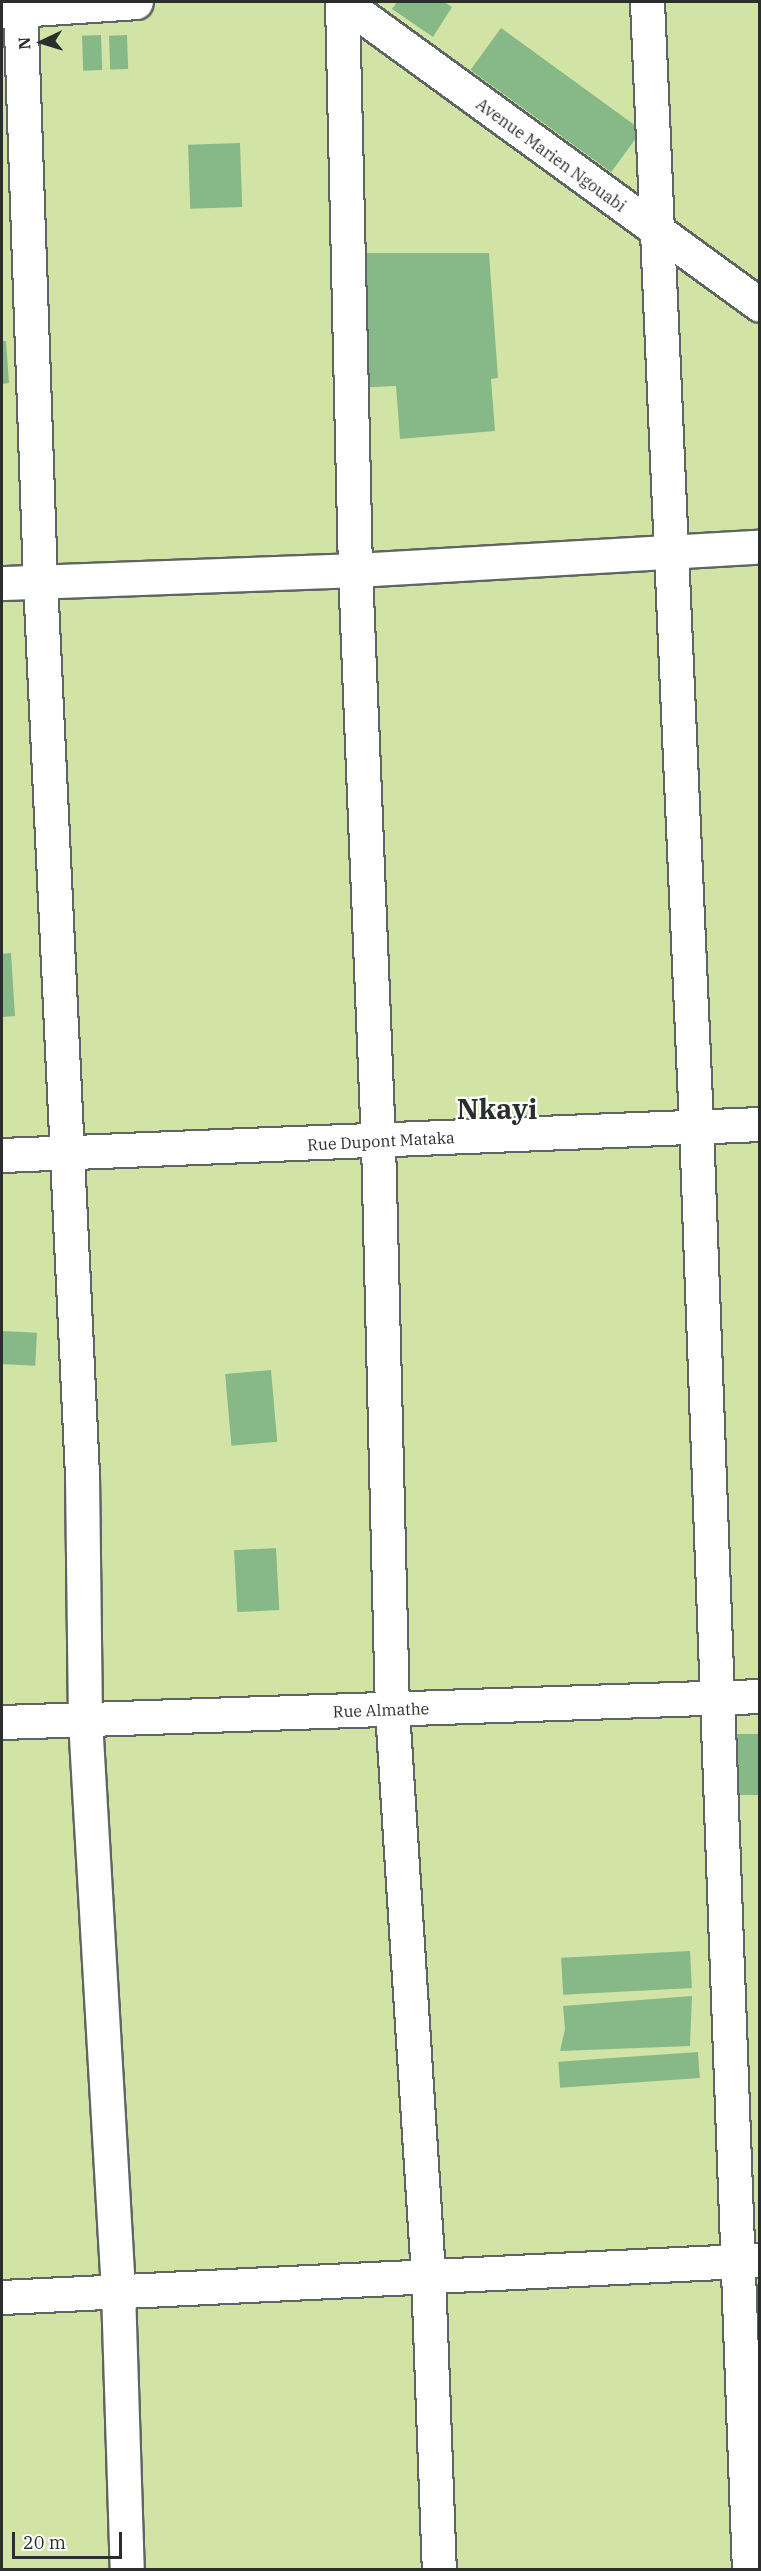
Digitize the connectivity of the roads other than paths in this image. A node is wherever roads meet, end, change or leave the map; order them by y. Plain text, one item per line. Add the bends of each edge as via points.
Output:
1 (136, 2) edge
2 (343, 2) edge
3 (647, 2) edge
4 (14, 8) edge
5 (659, 235) junction
6 (759, 305) edge
7 (759, 547) edge
8 (669, 552) junction
9 (355, 570) junction
10 (40, 581) junction
11 (2, 583) edge
12 (759, 1124) edge
13 (696, 1126) junction
14 (378, 1142) junction
15 (69, 1154) junction
16 (2, 1155) edge
17 (759, 1696) edge
18 (715, 1699) junction
19 (392, 1710) junction
20 (85, 1720) junction
21 (2, 1722) edge
22 (748, 2261) edge
23 (428, 2274) junction
24 (118, 2291) junction
25 (2, 2297) edge
26 (127, 2570) edge
27 (439, 2570) edge
28 (749, 2570) edge

1 - 4 street
2 - 5 street, Avenue Marien Ngouabi
2 - 9 street
3 - 5 street
4 - 10 street
5 - 6 street, Avenue Marien Ngouabi
5 - 8 street
7 - 8 street
8 - 9 street
8 - 13 street
9 - 10 street
9 - 14 street
10 - 11 street
10 - 15 street
12 - 13 street, Rue Dupont Mataka
13 - 14 street, Rue Dupont Mataka
13 - 18 street
14 - 15 street, Rue Dupont Mataka
14 - 19 street
15 - 16 street, Rue Dupont Mataka
15 - 20 street via 82,1475
17 - 18 street, Rue Almathe
18 - 19 street, Rue Almathe
18 - 22 street
19 - 20 street, Rue Almathe
19 - 23 street
20 - 21 street, Rue Almathe
20 - 24 street
22 - 23 street
22 - 28 street
23 - 24 street
23 - 27 street
24 - 25 street
24 - 26 street

